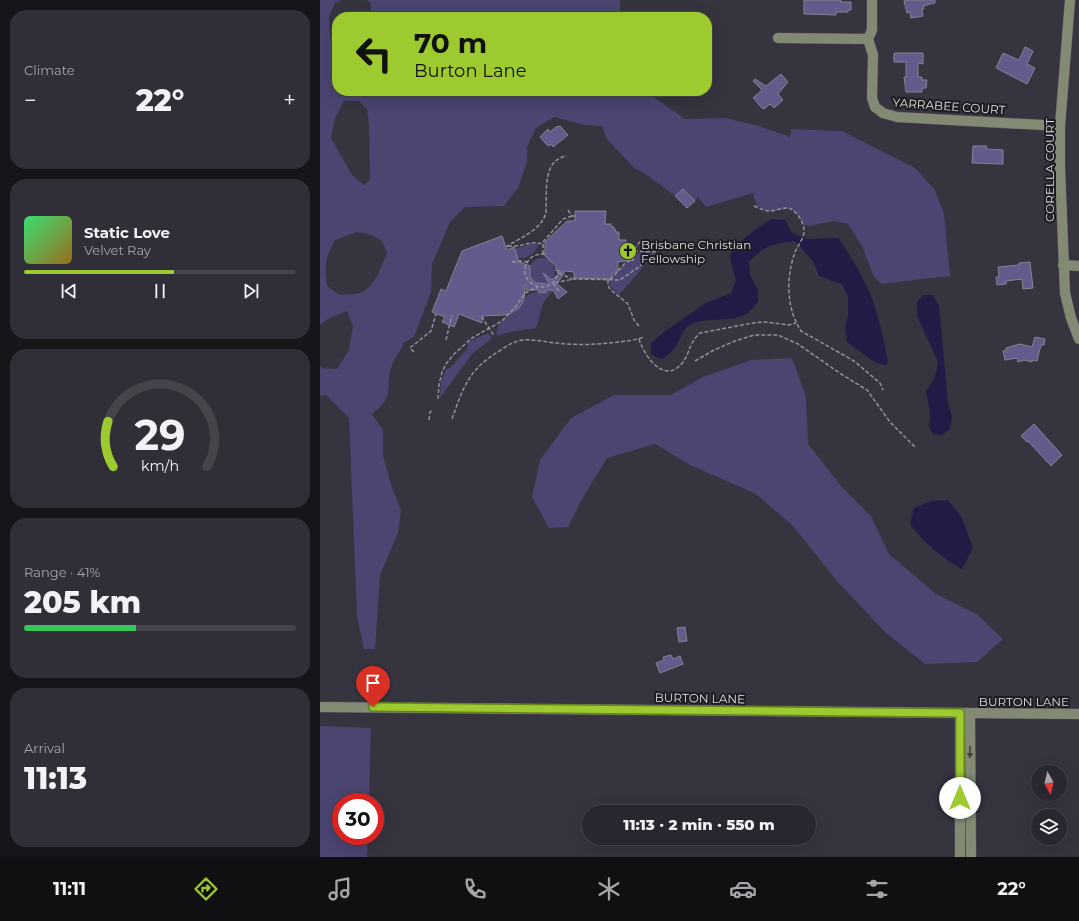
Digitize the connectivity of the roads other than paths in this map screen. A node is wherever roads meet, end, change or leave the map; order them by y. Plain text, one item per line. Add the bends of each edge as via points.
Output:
1 (872, 0) edge
2 (1070, 0) edge
3 (778, 38) dead end
4 (868, 39) junction
5 (1060, 126) junction
6 (1063, 265) junction
7 (1079, 266) edge
8 (1079, 339) edge
9 (320, 707) edge
10 (965, 713) junction
11 (1079, 714) edge
12 (960, 857) edge
13 (971, 857) edge

1 - 4 street, YARRABEE COURT via 872,30
2 - 5 street, CORELLA COURT
3 - 4 street
4 - 5 street, YARRABEE COURT via 873,55 872,98 875,107 883,113 897,117
5 - 6 street, CORELLA COURT
6 - 7 street
6 - 8 street, CORELLA COURT via 1065,293
9 - 10 street, BURTON LANE
10 - 11 street, BURTON LANE
10 - 12 street
10 -> 13 street

